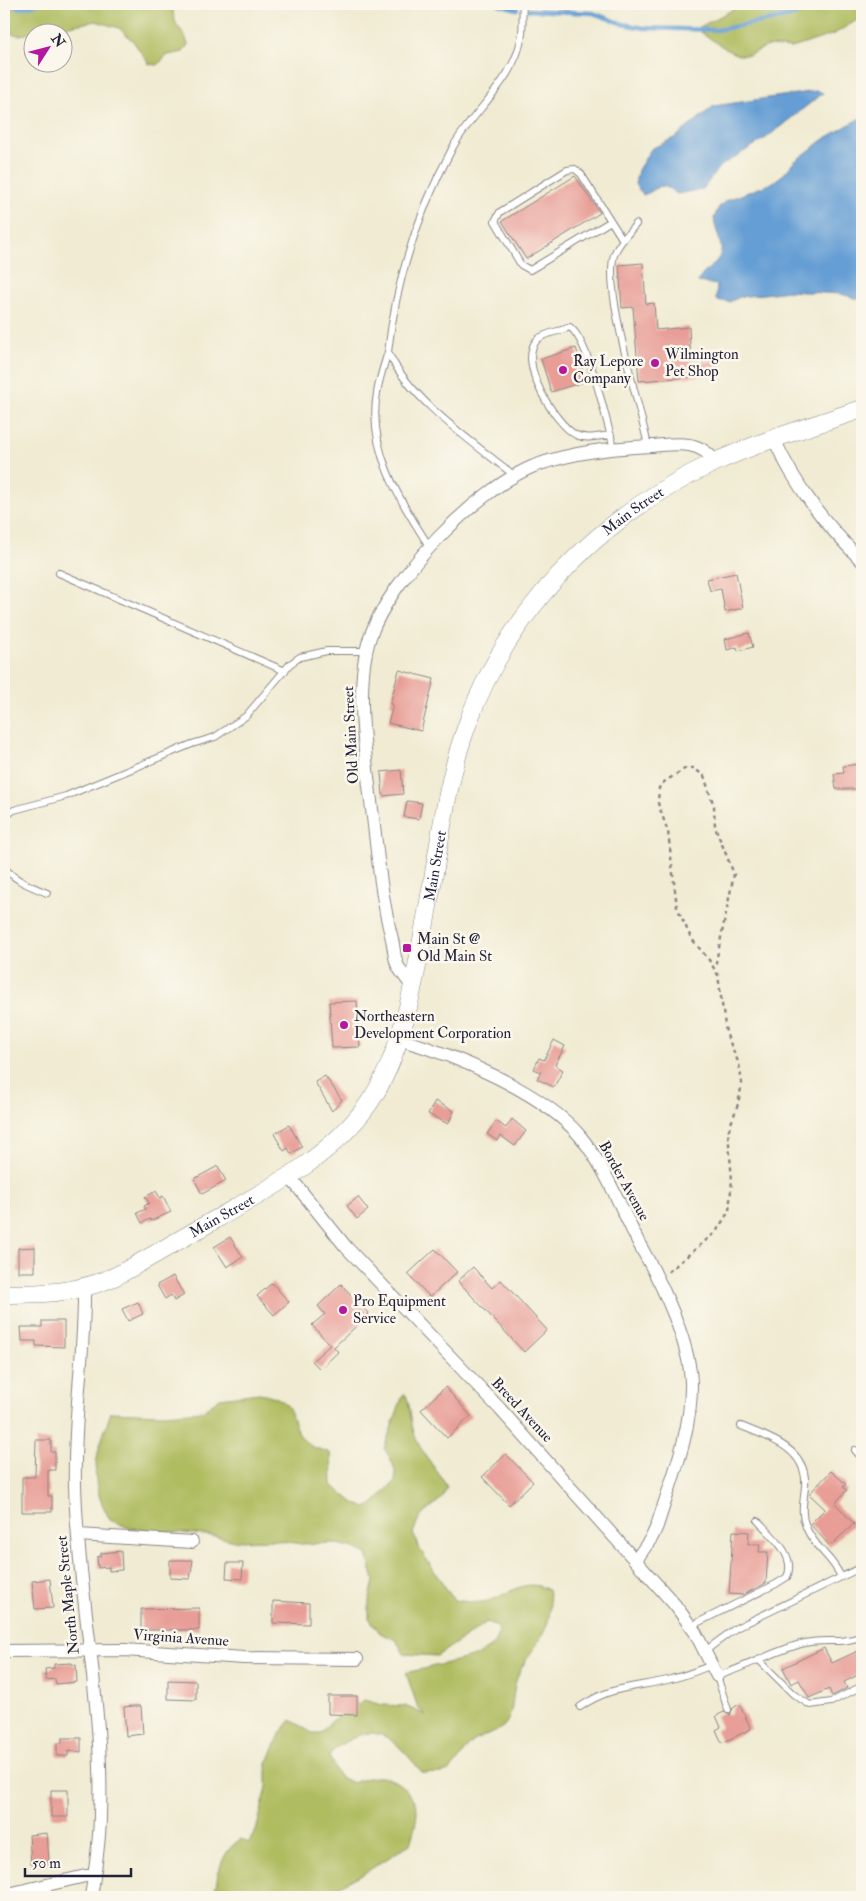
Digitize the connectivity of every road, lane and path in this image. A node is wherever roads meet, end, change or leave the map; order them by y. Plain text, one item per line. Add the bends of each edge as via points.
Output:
1 (523, 4) edge
2 (611, 221) junction
3 (636, 224) dead end
4 (623, 240) junction
5 (388, 352) junction
6 (862, 409) edge
7 (610, 435) junction
8 (774, 439) junction
9 (648, 446) junction
10 (614, 448) junction
11 (715, 462) junction
12 (515, 476) junction
13 (429, 546) junction
14 (862, 561) edge
15 (59, 573) dead end
16 (367, 651) junction
17 (285, 671) junction
18 (4, 817) edge
19 (4, 867) edge
20 (47, 893) dead end
21 (714, 967) junction
22 (412, 986) junction
23 (398, 1039) junction
24 (289, 1176) junction
25 (658, 1279) junction
26 (84, 1288) junction
27 (4, 1294) edge
28 (741, 1426) dead end
29 (855, 1450) dead end
30 (862, 1458) edge
31 (758, 1521) dead end
32 (78, 1535) junction
33 (192, 1542) dead end
34 (636, 1560) junction
35 (862, 1567) edge
36 (841, 1577) junction
37 (691, 1626) junction
38 (862, 1636) edge
39 (90, 1650) junction
40 (705, 1651) junction
41 (4, 1652) edge
42 (357, 1659) dead end
43 (760, 1661) junction
44 (714, 1670) junction
45 (862, 1686) edge
46 (580, 1707) dead end
47 (728, 1710) dead end
48 (94, 1874) junction
49 (4, 1895) edge
50 (91, 1897) edge

1 - 5 lane via 522,35 510,69 464,129 430,195 398,286
2 - 2 lane via 581,174 572,168 500,212 495,221 521,265 530,270
2 - 4 lane
3 - 4 lane
4 - 9 lane via 612,264 614,286
5 - 12 lane via 399,373 442,417
5 - 13 lane via 376,393 377,434 393,486
6 - 8 main road, Main Street
7 - 7 lane via 589,362 576,332 570,328 538,338 530,358 549,407 575,435 585,438
7 - 10 lane
8 - 11 main road, Main Street
8 - 14 street via 789,471 810,502
9 - 10 street, Old Main Street
9 - 11 street, Old Main Street via 675,444 701,447
10 - 12 street, Old Main Street via 545,462
11 - 22 main road, Main Street via 635,509 584,550 536,601 500,654 480,693 462,742
12 - 13 street, Old Main Street via 476,503
13 - 16 street, Old Main Street via 377,621
15 - 17 lane
16 - 17 lane via 310,654 300,657
16 - 22 street, Old Main Street via 363,715 378,860 398,966
17 - 18 lane via 246,716 214,737 66,796 14,810
19 - 20 lane via 25,884
21 - 21 path via 691,938 677,908 668,832 658,803 659,788 686,768 694,768 704,776 714,806 715,827 734,874
21 - 25 path via 722,990 726,1033 741,1074 740,1097 728,1137 732,1202 716,1232
22 - 23 main road, Main Street
23 - 24 main road, Main Street via 385,1078 359,1117 326,1150
23 - 25 street, Border Avenue via 424,1046 473,1067 536,1100 567,1123 595,1158
24 - 26 main road, Main Street via 125,1271
24 - 34 street, Breed Avenue via 346,1247 500,1409
25 - 34 street, Border Avenue via 684,1351 691,1383 684,1434 654,1534
26 - 27 main road, Main Street via 59,1293
26 - 32 street, North Maple Street via 76,1447
28 - 36 lane via 788,1448 799,1459 805,1478 802,1507 806,1527 831,1558
29 - 30 lane
31 - 37 lane via 786,1554 790,1566 787,1577
32 - 33 street
32 - 39 street, North Maple Street
34 - 37 street, Breed Avenue
35 - 36 lane
36 - 40 lane via 736,1628
37 - 40 street, Breed Avenue
38 - 43 lane via 843,1642 808,1642
39 - 41 street, Virginia Avenue
39 - 42 street, Virginia Avenue via 244,1658
39 - 48 street, North Maple Street via 100,1784 99,1837
40 - 44 street, Breed Avenue
43 - 44 lane
43 - 45 lane via 793,1694 810,1705 831,1702
44 - 46 lane via 620,1688 599,1695
44 - 47 lane
48 - 49 street
48 - 50 street, North Maple Street

